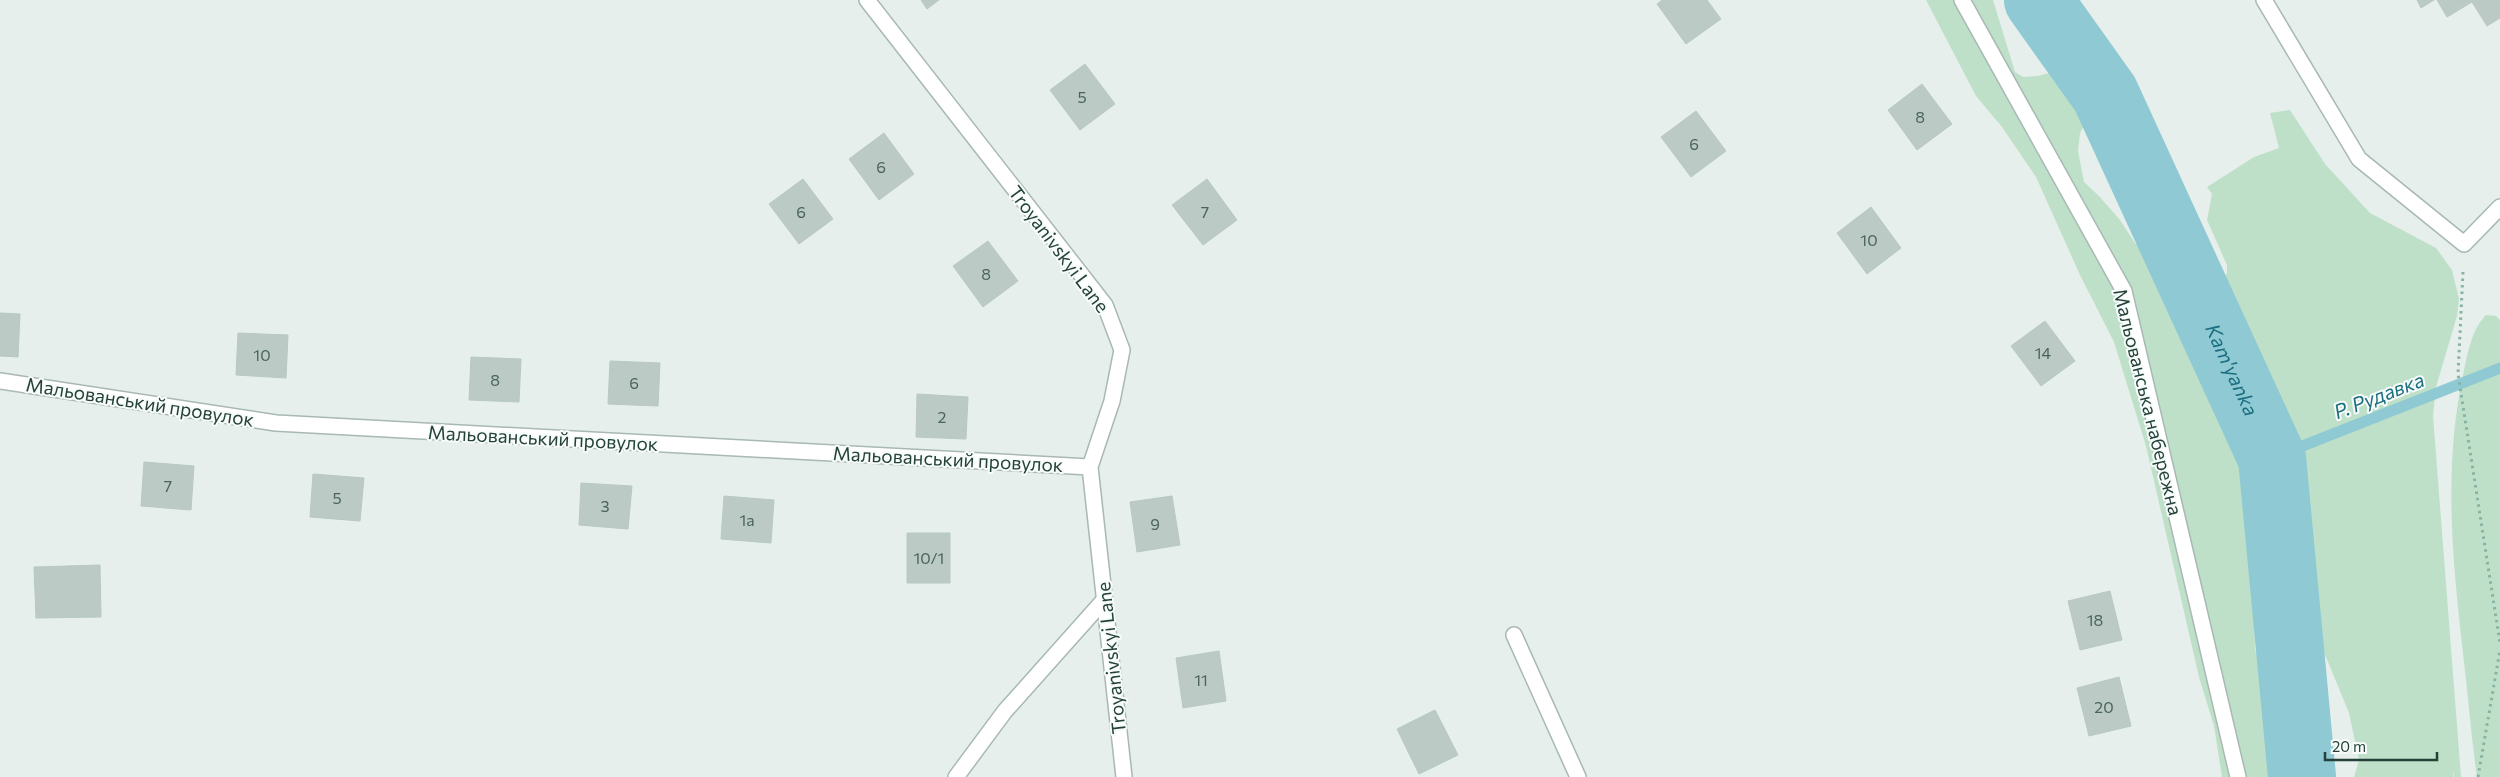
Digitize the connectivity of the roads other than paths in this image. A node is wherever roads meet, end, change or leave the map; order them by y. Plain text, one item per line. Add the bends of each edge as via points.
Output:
1 (867, 0) edge
2 (1962, 0) edge
3 (2264, 0) edge
4 (2500, 207) edge
5 (0, 380) edge
6 (1090, 467) junction
7 (1104, 600) junction
8 (1514, 635) dead end
9 (956, 777) edge
10 (1124, 777) edge
11 (1578, 777) edge
12 (2238, 777) edge

1 - 6 street, Troyanivskyi Lane via 1105,305 1122,350 1112,401
2 - 12 street, Мальованська набережна via 2124,291
3 - 4 street via 2359,159 2464,244
5 - 6 street, Мальованський провулок via 276,423
6 - 7 street, Troyanivskyi Lane
7 - 9 street via 1004,711
7 - 10 street, Troyanivskyi Lane
8 - 11 street

